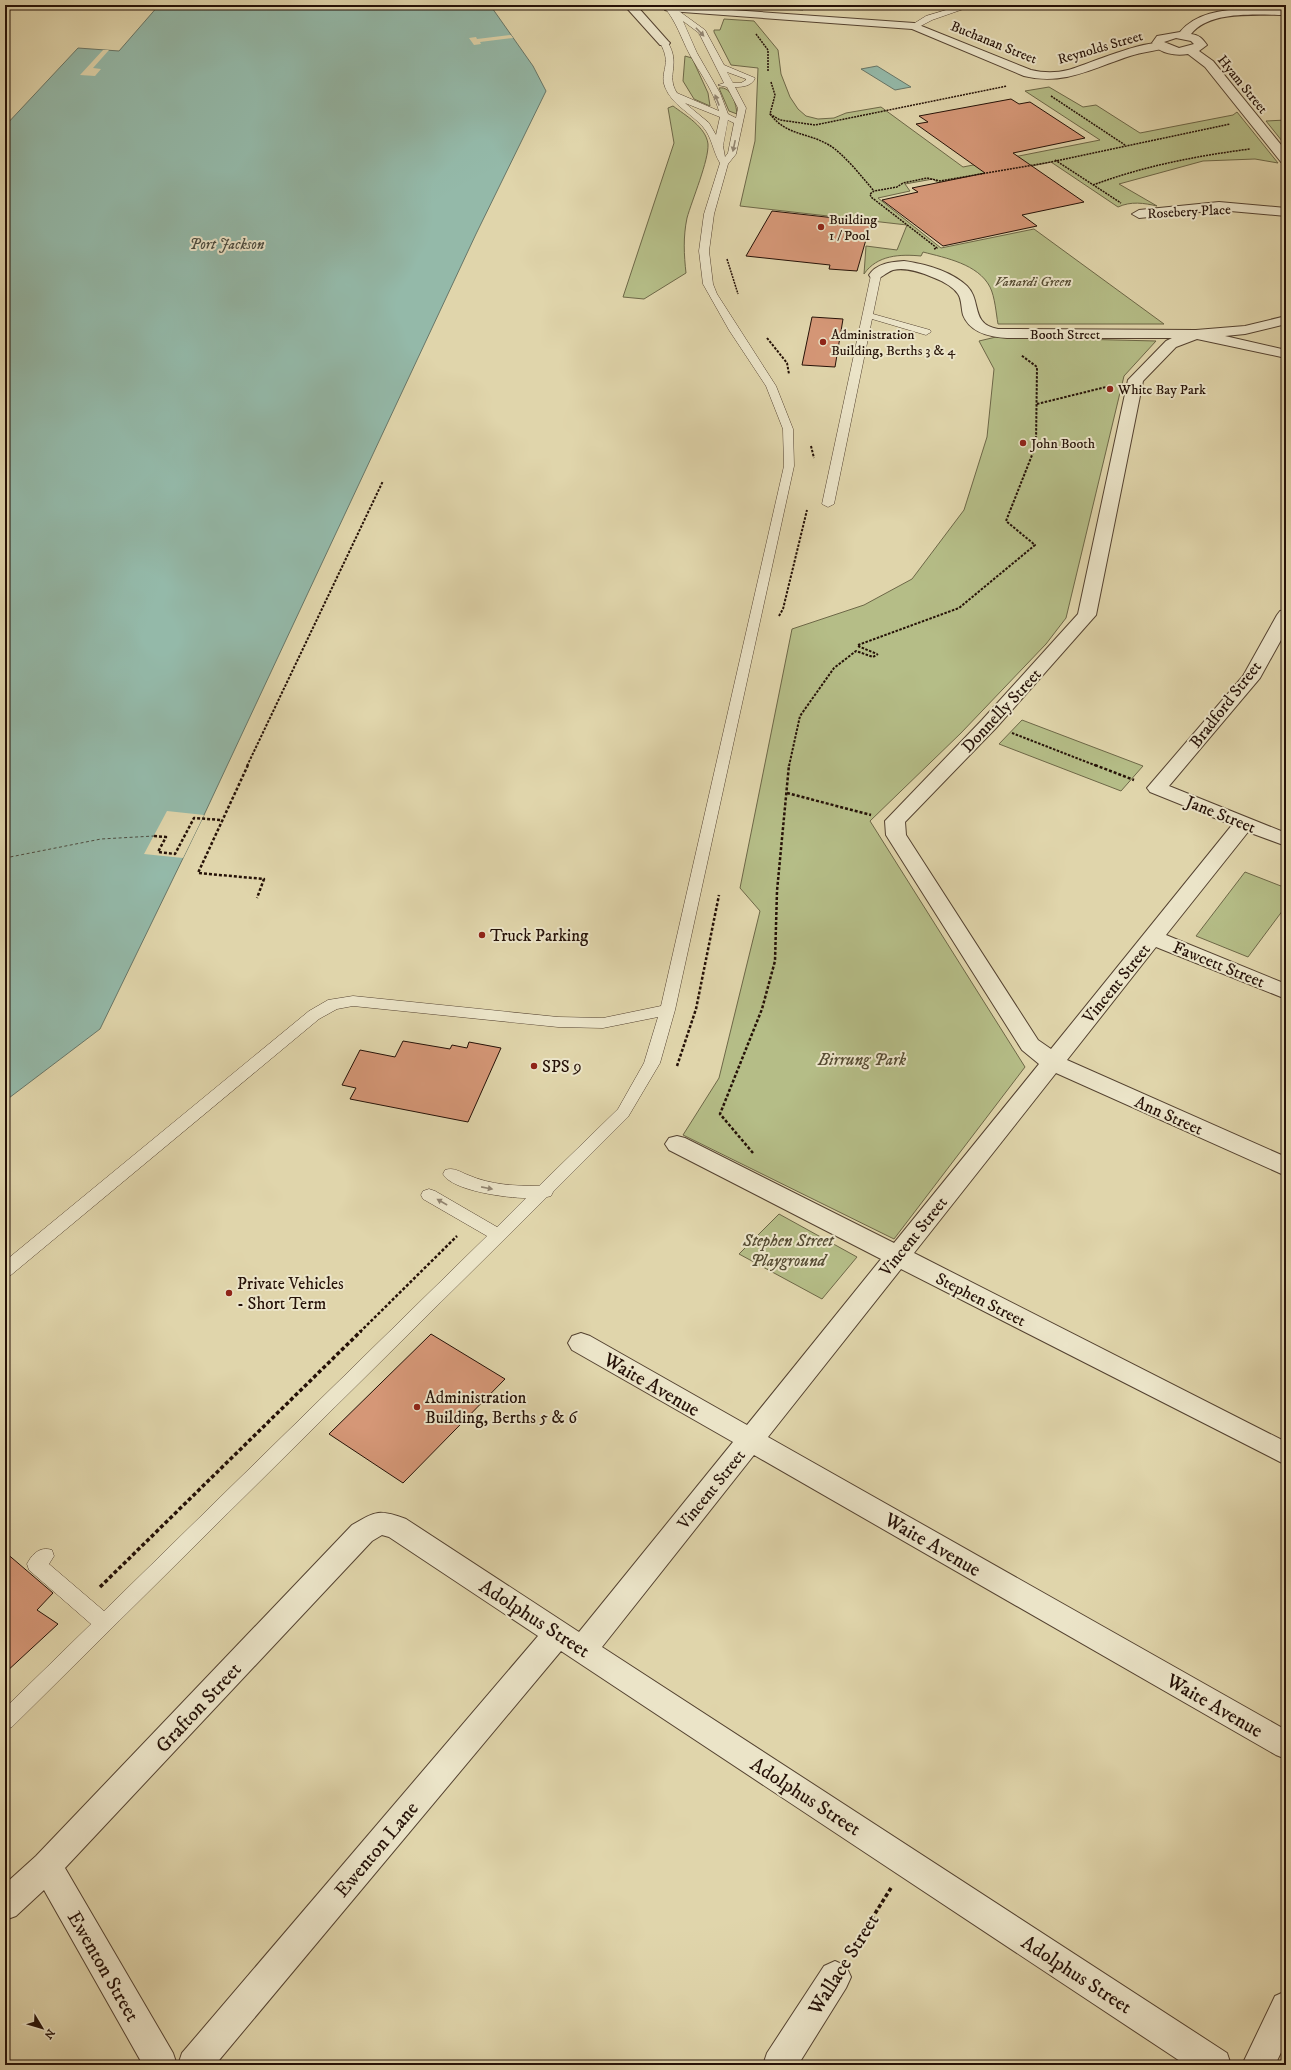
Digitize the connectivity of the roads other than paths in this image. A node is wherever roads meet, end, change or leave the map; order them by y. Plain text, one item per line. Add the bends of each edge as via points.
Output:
1 (630, 5) edge
2 (971, 5) edge
3 (1223, 5) edge
4 (668, 6) edge
5 (1240, 9) edge
6 (1286, 12) edge
7 (914, 26) junction
8 (1183, 36) junction
9 (664, 43) junction
10 (1162, 46) junction
11 (1190, 50) junction
12 (686, 51) junction
13 (721, 67) junction
14 (1046, 77) joint
15 (710, 82) junction
16 (730, 86) junction
17 (674, 95) junction
18 (724, 116) junction
19 (739, 122) junction
20 (718, 147) junction
21 (1286, 159) edge
22 (724, 163) junction
23 (1286, 212) edge
24 (1139, 214) road end
25 (876, 275) joint
26 (867, 315) junction
27 (1286, 320) edge
28 (926, 332) dead end
29 (1196, 334) junction
30 (1286, 354) edge
31 (828, 504) dead end
32 (1286, 616) edge
33 (1157, 788) joint
34 (1244, 823) junction
35 (1286, 840) edge
36 (1152, 937) junction
37 (1286, 992) edge
38 (668, 1010) junction
39 (1052, 1062) junction
40 (677, 1144) dead end
41 (1286, 1167) edge
42 (451, 1174) dead end
43 (545, 1192) junction
44 (429, 1195) dead end
45 (500, 1236) junction
46 (897, 1256) junction
47 (5, 1270) edge
48 (581, 1343) dead end
49 (750, 1440) junction
50 (1286, 1454) edge
51 (396, 1527) joint
52 (45, 1556) dead end
53 (105, 1624) junction
54 (558, 1633) junction
55 (583, 1649) junction
56 (5, 1721) edge
57 (1286, 1745) edge
58 (47, 1866) junction
59 (5, 1905) edge
60 (835, 1977) road end
61 (1286, 2007) edge
62 (162, 2065) edge
63 (194, 2065) edge
64 (779, 2065) edge
65 (1215, 2065) edge
66 (1258, 2065) edge

1 - 9 street
2 - 7 lane via 929,18
3 - 5 street
4 - 7 street, Buchanan Street
4 - 12 lane via 676,15
4 -> 13 lane via 702,32
5 - 6 street
5 - 8 street via 1207,18 1186,29
7 - 14 street, Buchanan Street via 1028,73
8 - 10 street via 1161,38 1158,43
8 - 11 street via 1195,38 1200,43 1199,47
9 - 12 lane
9 - 17 lane via 671,57 668,83
10 - 11 street
10 - 14 street, Reynolds Street via 1138,50
11 - 21 street, Hyam Street via 1209,64
12 - 15 lane
13 - 16 lane
13 - 16 lane via 751,78 745,84
15 - 16 lane
18 -> 15 lane
16 - 19 lane via 742,108
17 - 18 lane
17 - 20 lane via 707,126
18 - 19 lane
18 - 20 lane
19 -> 22 lane via 732,154
20 - 22 lane
22 - 38 lane via 709,214 704,252 708,284 734,330 771,386 788,429 789,466
23 - 24 street, Rosebery Place via 1220,206
25 - 26 lane
25 - 29 street, Booth Street via 879,271 894,265 906,265 948,279 964,292 974,322 991,332
26 - 28 lane
26 - 31 lane
27 - 29 street via 1245,330
29 - 30 street, Booth Street
29 - 39 street, Donnelly Street via 1171,344 1136,380 1087,615 989,724 895,821 896,835 1030,1045
32 - 33 street, Bradford Street via 1251,678
33 - 34 street, Jane Street
34 - 35 street, Jane Street
34 - 36 street, Vincent Street
36 - 37 street, Fawcett Street
36 - 39 street, Vincent Street
38 - 43 lane via 652,1064 624,1113
38 - 47 lane via 603,1023 558,1022 353,1001 333,1004 314,1014
39 - 41 street, Ann Street
39 - 46 street, Vincent Street
40 - 46 street, Stephen Street
42 -> 43 lane via 472,1185 512,1193
43 - 45 lane
45 -> 44 lane
45 - 53 lane
46 - 49 street, Vincent Street
46 - 50 street, Stephen Street
48 - 49 street, Waite Avenue
49 - 55 street, Vincent Street
49 - 57 street, Waite Avenue
51 - 54 street, Adolphus Street
51 - 58 street, Grafton Street via 379,1523 362,1532
52 - 53 lane via 36,1564
53 - 56 lane
54 - 55 street, Adolphus Street
54 - 63 street, Ewenton Lane
55 - 65 street, Adolphus Street
58 - 59 street, Grafton Street
58 - 62 street, Ewenton Street
60 - 64 street, Wallace Street
61 - 66 street

